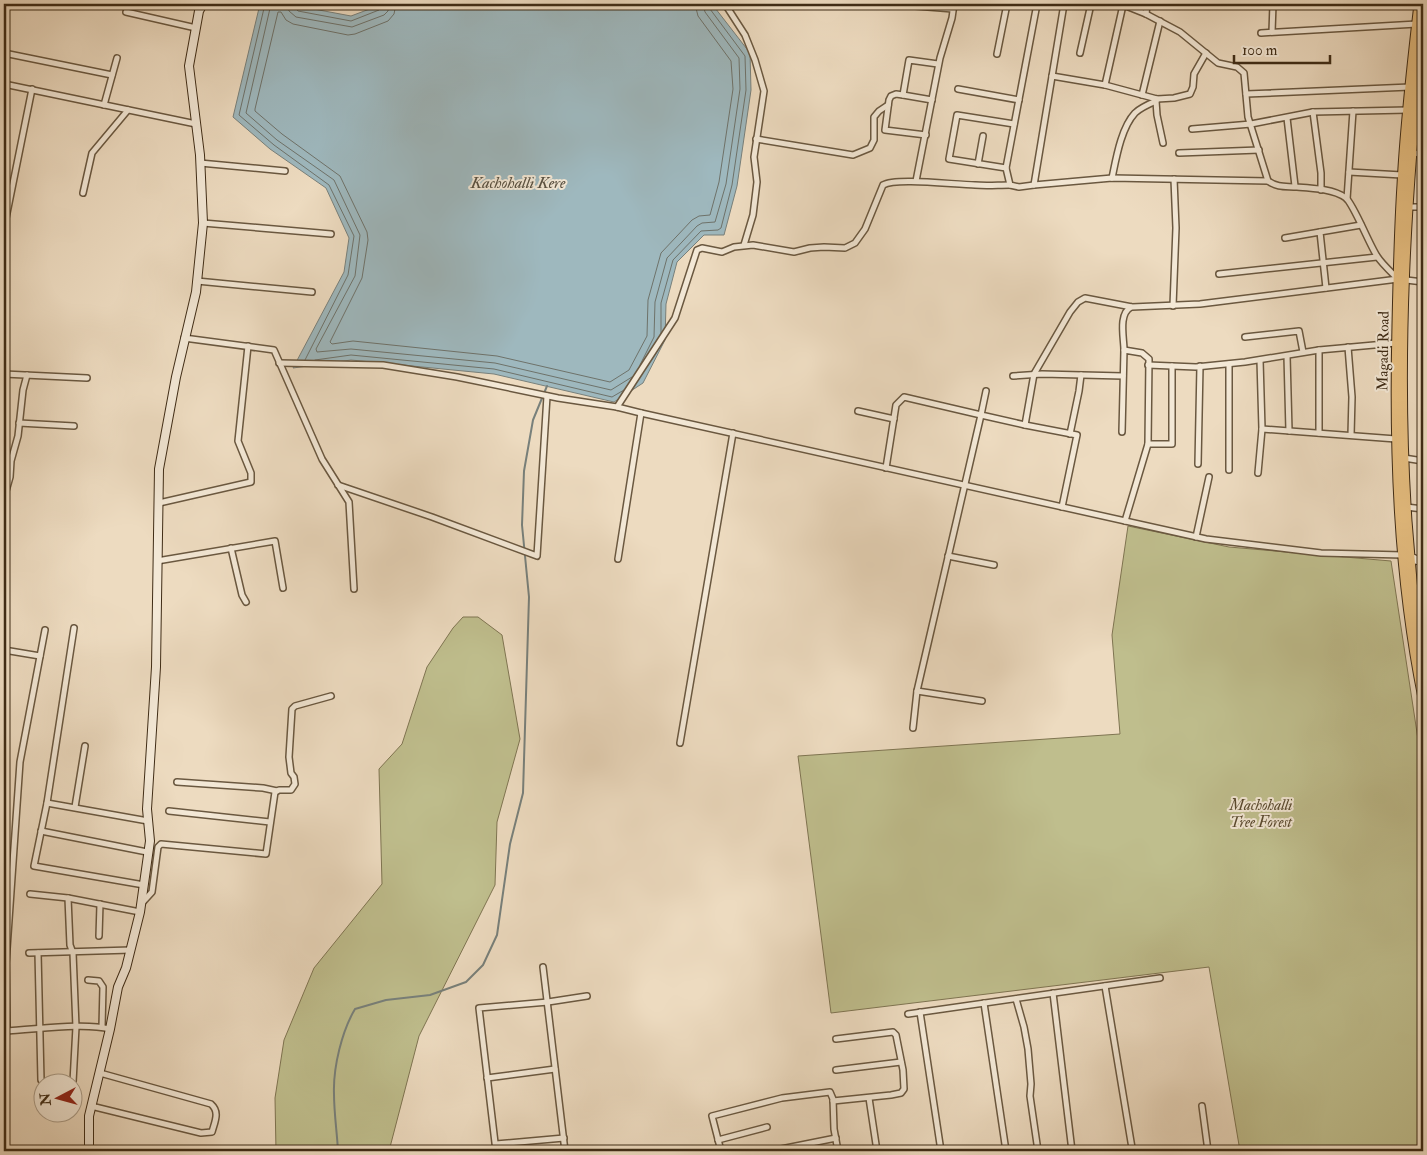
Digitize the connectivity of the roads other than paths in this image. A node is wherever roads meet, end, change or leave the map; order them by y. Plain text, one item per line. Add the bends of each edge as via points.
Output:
1 (203, 4) edge
2 (725, 4) edge
3 (890, 4) edge
4 (1007, 4) edge
5 (1037, 4) edge
6 (1064, 4) edge
7 (1091, 4) edge
8 (1122, 4) edge
9 (1147, 4) edge
10 (1273, 4) edge
11 (1419, 4) edge
12 (954, 6) edge
13 (126, 12) dead end
14 (1146, 14) junction
15 (1160, 21) junction
16 (1420, 27) edge
17 (196, 28) junction
18 (1272, 32) junction
19 (1261, 33) dead end
20 (4, 53) edge
21 (1080, 53) dead end
22 (1206, 53) junction
23 (997, 54) dead end
24 (117, 58) dead end
25 (902, 59) dead end
26 (909, 60) junction
27 (938, 64) junction
28 (112, 75) junction
29 (1052, 76) junction
30 (4, 84) edge
31 (1105, 85) junction
32 (1410, 87) junction
33 (32, 89) junction
34 (958, 90) dead end
35 (1246, 94) junction
36 (903, 95) junction
37 (1142, 95) junction
38 (932, 100) junction
39 (1019, 100) junction
40 (1156, 100) junction
41 (104, 105) junction
42 (888, 105) junction
43 (128, 110) junction
44 (1408, 110) junction
45 (1353, 111) junction
46 (1313, 112) junction
47 (1287, 118) junction
48 (196, 124) junction
49 (1014, 124) junction
50 (1251, 124) junction
51 (1192, 129) dead end
52 (926, 135) junction
53 (983, 136) dead end
54 (756, 139) junction
55 (1164, 143) dead end
56 (1259, 150) junction
57 (1179, 153) dead end
58 (1411, 153) junction
59 (1423, 154) edge
60 (200, 163) junction
61 (978, 164) junction
62 (1006, 168) junction
63 (284, 171) dead end
64 (1349, 172) junction
65 (1402, 175) junction
66 (1112, 178) junction
67 (1174, 179) junction
68 (916, 181) junction
69 (1268, 181) junction
70 (1034, 185) junction
71 (1010, 186) junction
72 (1296, 186) junction
73 (1321, 190) junction
74 (83, 193) dead end
75 (1347, 199) junction
76 (1408, 206) junction
77 (1423, 207) edge
78 (5, 217) edge
79 (203, 223) junction
80 (1361, 225) junction
81 (4, 228) edge
82 (1320, 232) junction
83 (330, 234) dead end
84 (1285, 238) dead end
85 (744, 245) junction
86 (1377, 257) junction
87 (1323, 263) junction
88 (1219, 274) dead end
89 (1402, 279) junction
90 (197, 281) junction
91 (1423, 282) edge
92 (1326, 288) junction
93 (312, 292) dead end
94 (1173, 306) junction
95 (1132, 307) junction
96 (1245, 337) dead end
97 (184, 338) junction
98 (1396, 343) junction
99 (248, 346) junction
100 (1348, 347) junction
101 (1124, 350) junction
102 (1319, 350) junction
103 (1303, 352) junction
104 (1287, 356) junction
105 (1260, 360) junction
106 (279, 363) junction
107 (1229, 364) junction
108 (1148, 365) junction
109 (1172, 366) junction
110 (1200, 366) junction
111 (4, 374) edge
112 (1034, 374) junction
113 (27, 375) junction
114 (1081, 375) junction
115 (1013, 376) dead end
116 (1124, 376) junction
117 (87, 378) dead end
118 (986, 391) dead end
119 (548, 396) junction
120 (617, 407) junction
121 (858, 411) dead end
122 (641, 413) junction
123 (981, 415) junction
124 (894, 419) junction
125 (19, 423) junction
126 (1025, 425) junction
127 (74, 426) dead end
128 (1262, 429) junction
129 (1289, 431) junction
130 (1122, 432) dead end
131 (733, 433) junction
132 (1319, 433) junction
133 (1070, 434) junction
134 (1351, 435) junction
135 (1396, 439) junction
136 (1148, 444) junction
137 (1404, 458) junction
138 (1423, 461) edge
139 (1198, 464) dead end
140 (886, 468) junction
141 (1229, 470) dead end
142 (1258, 473) dead end
143 (1209, 477) dead end
144 (338, 485) junction
145 (964, 485) junction
146 (4, 498) edge
147 (159, 503) junction
148 (1062, 507) junction
149 (1406, 507) junction
150 (1423, 509) edge
151 (1125, 521) junction
152 (1196, 537) junction
153 (231, 548) junction
154 (948, 556) junction
155 (1406, 556) junction
156 (618, 559) dead end
157 (158, 561) junction
158 (1423, 562) edge
159 (994, 565) dead end
160 (283, 588) dead end
161 (354, 589) dead end
162 (246, 602) dead end
163 (1420, 622) edge
164 (74, 628) dead end
165 (45, 630) dead end
166 (4, 650) edge
167 (40, 656) junction
168 (1423, 663) edge
169 (917, 691) junction
170 (331, 696) dead end
171 (1423, 698) edge
172 (982, 701) dead end
173 (913, 728) dead end
174 (680, 743) dead end
175 (85, 746) dead end
176 (177, 782) dead end
177 (277, 791) junction
178 (47, 803) junction
179 (75, 807) junction
180 (169, 811) dead end
181 (148, 821) junction
182 (270, 822) junction
183 (41, 831) junction
184 (147, 852) junction
185 (144, 885) junction
186 (30, 894) dead end
187 (68, 898) junction
188 (100, 904) junction
189 (141, 908) junction
190 (99, 936) dead end
191 (131, 950) junction
192 (29, 953) dead end
193 (38, 953) junction
194 (73, 953) junction
195 (543, 967) dead end
196 (1160, 978) dead end
197 (88, 980) dead end
198 (1105, 986) junction
199 (1053, 993) junction
200 (587, 996) dead end
201 (1016, 999) junction
202 (548, 1002) junction
203 (984, 1003) junction
204 (920, 1012) junction
205 (908, 1014) dead end
206 (76, 1027) junction
207 (106, 1028) junction
208 (40, 1029) junction
209 (5, 1031) edge
210 (836, 1039) dead end
211 (901, 1062) junction
212 (556, 1069) junction
213 (836, 1070) dead end
214 (41, 1072) edge
215 (74, 1072) edge
216 (100, 1073) junction
217 (487, 1078) junction
218 (869, 1098) junction
219 (833, 1101) junction
220 (91, 1106) junction
221 (1202, 1106) dead end
222 (767, 1127) dead end
223 (564, 1138) junction
224 (836, 1138) junction
225 (718, 1140) junction
226 (496, 1144) junction
227 (89, 1151) edge
228 (496, 1151) edge
229 (565, 1151) edge
230 (721, 1151) edge
231 (771, 1151) edge
232 (838, 1151) edge
233 (877, 1151) edge
234 (941, 1151) edge
235 (1006, 1151) edge
236 (1038, 1151) edge
237 (1072, 1151) edge
238 (1119, 1151) edge
239 (1208, 1151) edge

1 - 17 street
2 - 54 street via 745,35 764,91
3 - 12 street
4 - 23 street
5 - 39 street
6 - 29 street
7 - 21 street
8 - 14 street
8 - 31 street
9 - 14 street
10 - 18 street
11 - 16 main road, Magadi Road
12 - 27 street
13 - 17 street
14 - 15 street
15 - 22 street
15 - 37 street
16 - 18 street
16 - 32 main road, Magadi Road
16 - 58 main road, Magadi Road
17 - 48 street via 189,66
18 - 19 street
20 - 28 street
22 - 35 street via 1244,73
22 - 40 street via 1194,74 1190,94
24 - 28 street
25 - 26 street
26 - 27 street
26 - 36 street
27 - 38 street
28 - 41 street
29 - 31 street
29 - 70 street
30 - 33 street
31 - 37 street
32 - 35 street
32 - 44 main road, Magadi Road
33 - 41 street
33 - 78 street
34 - 39 street
35 - 50 street
36 - 38 street
36 - 42 street via 891,96
37 - 40 street
38 - 52 street
39 - 49 street
40 - 55 street
40 - 66 street via 1135,113 1128,124
41 - 43 street
42 - 52 street via 885,130
42 - 54 street via 874,118 874,140 870,148 853,155
43 - 48 street
43 - 74 street via 92,153
44 - 45 street
44 - 65 main road, Magadi Road
45 - 46 street
45 - 64 street
46 - 47 street
46 - 73 street
47 - 50 street
47 - 72 street
48 - 60 street
49 - 61 street via 958,115 950,159
49 - 62 street
50 - 51 street
50 - 56 street
52 - 68 street
53 - 61 street
54 - 85 street via 757,182 753,215
56 - 57 street
56 - 69 street
58 - 59 street
58 - 76 main road, Magadi Road
60 - 63 street
60 - 79 street
61 - 62 street
62 - 71 street
64 - 65 street
64 - 75 street
65 - 89 main road, Magadi Road
66 - 67 street
66 - 70 street
67 - 69 street
67 - 94 street
68 - 71 street
68 - 85 street via 883,185 865,229 855,243 845,248 817,247 794,252
69 - 72 street via 1281,187
70 - 71 street
72 - 73 street
73 - 75 street
75 - 80 street
76 - 77 street
76 - 89 main road, Magadi Road
78 - 81 street
79 - 83 street
79 - 90 street
80 - 82 street
80 - 86 street
82 - 84 street
82 - 87 street
85 - 120 street via 722,252 697,250 675,318
86 - 87 street
86 - 89 street
87 - 88 street
87 - 92 street
89 - 91 street
89 - 92 street
89 - 98 main road, Magadi Road
89 - 137 main road, Magadi Road
90 - 93 street
90 - 97 street
92 - 94 street
94 - 95 street
95 - 101 street via 1124,314
95 - 112 street via 1085,298 1078,302
96 - 103 street via 1299,331
97 - 99 street
97 - 147 street via 160,469
98 - 100 street
98 - 135 main road, Magadi Road
99 - 106 street via 274,350
99 - 147 street via 238,441 251,473 251,482
100 - 102 street
100 - 134 street
101 - 108 street via 1142,352 1149,359
101 - 116 street
102 - 103 street
102 - 132 street
103 - 104 street
104 - 105 street
104 - 129 street
105 - 107 street
105 - 128 street
106 - 119 street via 382,366 457,377
106 - 144 street via 322,459
107 - 110 street
107 - 141 street
108 - 109 street
108 - 136 street
109 - 110 street
109 - 136 street via 1172,444
110 - 139 street
111 - 113 street
112 - 114 street
112 - 115 street
112 - 126 street
113 - 117 street
113 - 125 street
114 - 116 street
114 - 133 street
116 - 130 street
118 - 123 street
119 - 120 street
119 - 144 street via 537,556
120 - 122 street
121 - 124 street
122 - 131 street
122 - 156 street
123 - 124 street via 904,397 896,405
123 - 126 street
123 - 145 street
124 - 140 street
125 - 127 street
125 - 146 street
126 - 133 street
128 - 129 street
128 - 142 street
129 - 132 street
131 - 140 street
131 - 174 street
132 - 134 street
133 - 148 street via 1077,435
134 - 135 street
135 - 155 main road, Magadi Road
136 - 151 street
137 - 138 street
137 - 149 main road, Magadi Road
140 - 145 street
143 - 152 street
144 - 161 street via 349,502
145 - 148 street
145 - 154 street
147 - 157 street
148 - 151 street
149 - 150 street
149 - 155 main road, Magadi Road
151 - 152 street
152 - 155 street via 1321,553
153 - 157 street
153 - 160 street via 275,541
153 - 162 street
154 - 159 street
154 - 169 street
155 - 158 street
155 - 163 main road, Magadi Road
155 - 171 main road, Magadi Road via 1414,651
157 - 181 street
163 - 168 main road, Magadi Road
164 - 178 street
165 - 167 street
166 - 167 street
167 - 209 street via 20,762 6,963
169 - 172 street
169 - 173 street
170 - 177 street via 292,709 290,757 295,784 291,790
175 - 179 street
176 - 177 street
177 - 182 street
178 - 179 street
178 - 183 street
179 - 181 street
180 - 182 street
181 - 184 street via 150,841
182 - 189 street via 266,854 161,844 152,892
183 - 184 street
183 - 185 street via 34,866
184 - 185 street
185 - 189 street
186 - 187 street
187 - 188 street
187 - 194 street
188 - 189 street
188 - 190 street
189 - 191 street
191 - 194 street
191 - 207 street
192 - 193 street
193 - 194 street
193 - 208 street
194 - 206 street
195 - 202 street
196 - 198 street
197 - 207 street via 99,981 103,987
198 - 199 street
198 - 238 street via 1132,1148
199 - 201 street
199 - 237 street
200 - 202 street
201 - 203 street
201 - 236 street via 1028,1049 1030,1096
202 - 212 street
202 - 217 street via 479,1008
203 - 204 street
203 - 235 street
204 - 205 street
204 - 234 street
206 - 207 street
206 - 208 street
206 - 215 street
207 - 216 street
208 - 209 street
208 - 214 street
210 - 211 street via 893,1032
211 - 213 street
211 - 218 street via 904,1089 901,1093
212 - 217 street
212 - 223 street
216 - 220 street
216 - 220 street via 211,1104 217,1115 212,1132 201,1133
217 - 226 street
218 - 219 street
218 - 233 street
219 - 224 street
219 - 225 street via 830,1092 782,1098 712,1116
220 - 227 street
221 - 239 street
222 - 225 street
223 - 226 street
223 - 229 street
224 - 231 street
224 - 232 street
225 - 230 street
226 - 228 street

